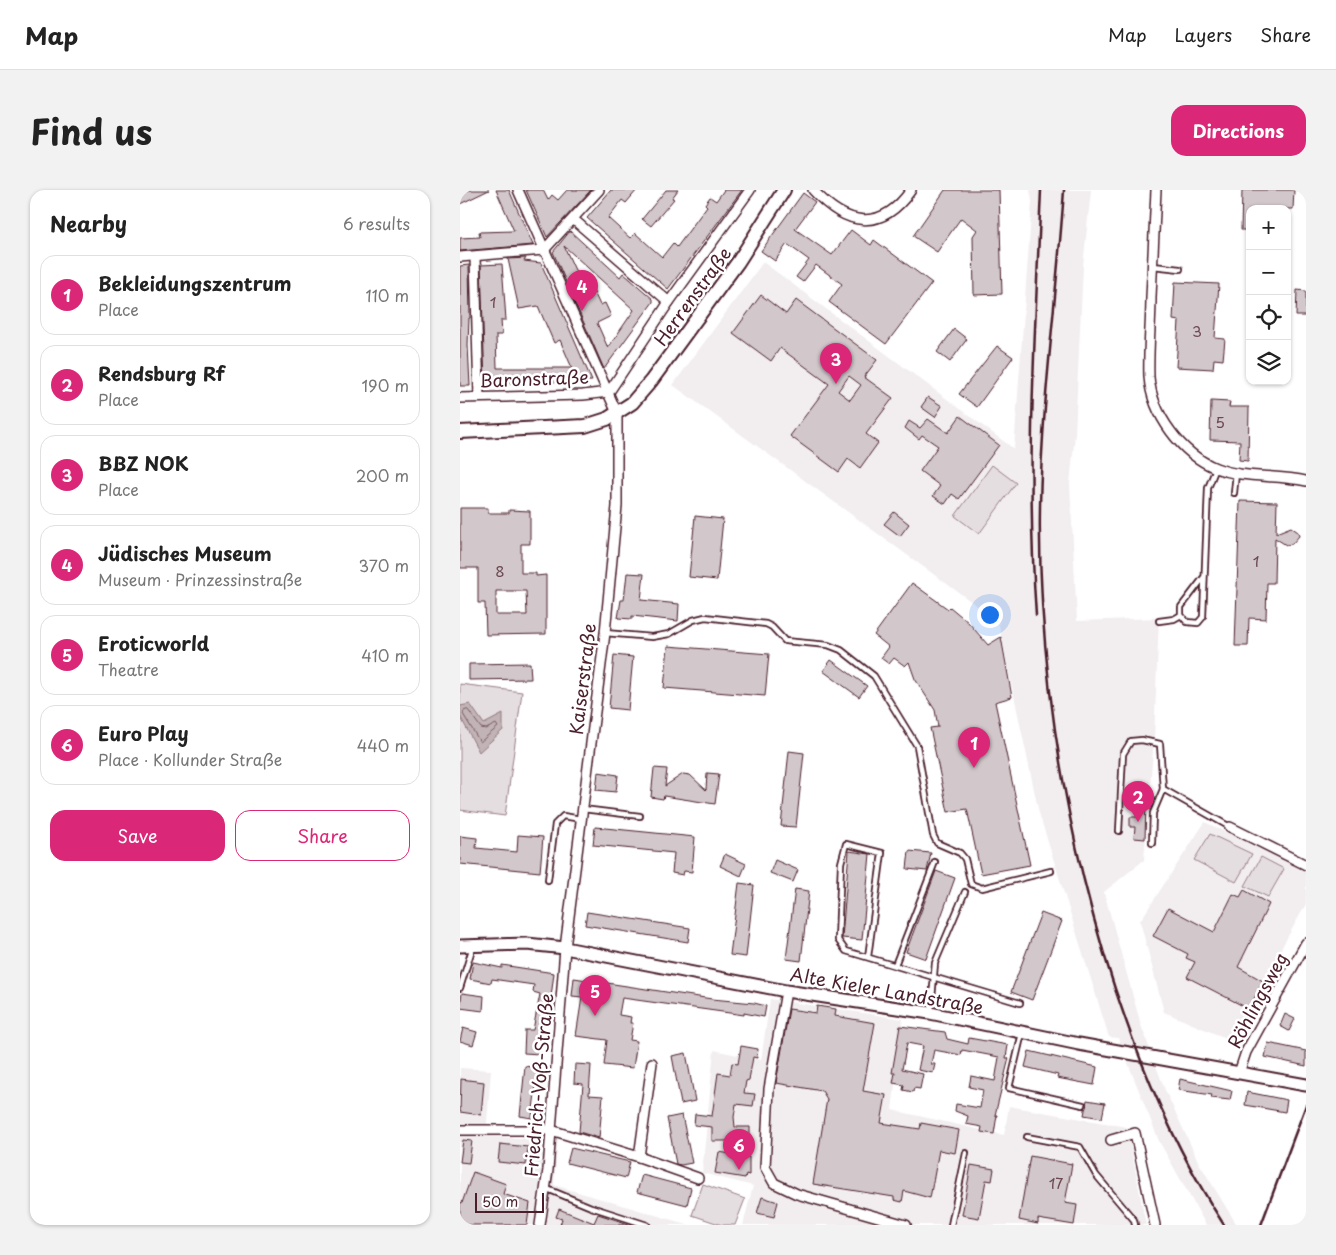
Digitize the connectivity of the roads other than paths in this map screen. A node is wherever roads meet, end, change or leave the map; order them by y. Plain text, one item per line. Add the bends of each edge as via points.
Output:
1 (518, 190) edge
2 (599, 190) edge
3 (750, 190) edge
4 (784, 190) edge
5 (813, 190) edge
6 (911, 190) edge
7 (1156, 190) edge
8 (573, 219) junction
9 (544, 250) junction
10 (460, 257) edge
11 (475, 257) junction
12 (1152, 266) junction
13 (1180, 269) dead end
14 (669, 302) junction
15 (609, 392) junction
16 (460, 398) edge
17 (479, 398) junction
18 (617, 413) junction
19 (460, 432) edge
20 (1216, 468) junction
21 (1236, 473) junction
22 (1306, 481) edge
23 (1234, 493) dead end
24 (1204, 577) junction
25 (1180, 615) junction
26 (1159, 621) dead end
27 (605, 633) junction
28 (1163, 789) junction
29 (583, 809) junction
30 (640, 816) dead end
31 (581, 819) junction
32 (1230, 826) joint
33 (1119, 831) dead end
34 (1152, 843) dead end
35 (935, 862) dead end
36 (1306, 865) edge
37 (1051, 871) dead end
38 (548, 880) dead end
39 (965, 892) dead end
40 (1306, 943) edge
41 (473, 945) junction
42 (460, 946) edge
43 (565, 948) junction
44 (868, 957) junction
45 (895, 964) junction
46 (934, 977) junction
47 (460, 988) edge
48 (786, 990) junction
49 (1020, 1003) dead end
50 (930, 1013) junction
51 (1023, 1032) junction
52 (652, 1063) dead end
53 (1239, 1073) junction
54 (1306, 1085) edge
55 (1083, 1104) dead end
56 (460, 1130) edge
57 (551, 1130) junction
58 (1027, 1138) dead end
59 (1111, 1140) dead end
60 (966, 1153) dead end
61 (639, 1157) junction
62 (698, 1178) dead end
63 (545, 1188) junction
64 (540, 1225) edge
65 (647, 1225) edge
66 (906, 1225) edge
67 (951, 1225) edge
68 (1135, 1225) edge
69 (1155, 1225) edge

1 - 9 street
2 - 8 street
3 - 14 street, Herrenstraße
4 - 18 main road, Herrenstraße via 738,262 656,374 636,398
5 - 6 street via 827,203 855,219 874,220 885,216
7 - 12 street
8 - 9 street
8 - 14 street
9 - 11 street
9 - 15 street
10 - 11 street
11 - 17 street
12 - 13 lane
12 - 20 street via 1150,378 1154,397 1173,436 1194,455
14 - 15 street, Herrenstraße
15 - 17 street, Baronstraße
15 - 18 street
16 - 17 street, Baronstraße
18 - 19 main road via 596,423 566,429
18 - 27 street, Kaiserstraße via 616,506
20 - 21 street
20 - 24 lane via 1208,488
21 - 22 street via 1286,476
21 - 23 lane
24 - 25 lane via 1181,607
24 - 25 lane via 1205,617 1198,622 1187,622
25 - 26 lane
27 - 29 street, Kaiserstraße
27 - 37 lane via 652,637 669,634 693,620 706,617 766,624 772,626 785,641 828,645 841,650 874,676 917,746 936,843 960,853 972,884 982,888
28 - 32 lane
28 - 33 lane via 1160,744 1131,741 1123,754
28 - 34 lane via 1153,813
29 - 30 lane
29 - 31 street, Kaiserstraße
31 - 38 lane via 562,816 555,824
31 - 43 street, Kaiserstraße
32 - 36 street
35 - 45 lane
39 - 46 lane via 935,963
40 - 53 street, Röhlingsweg via 1246,1052
41 - 42 street, Alte Kieler Landstraße
41 - 43 street, Alte Kieler Landstraße via 528,944
41 - 47 lane
43 - 48 street, Alte Kieler Landstraße
43 - 57 street, Friedrich-Voß-Straße
44 - 44 lane via 846,951 838,940 841,862 846,844 882,853
44 - 45 lane
45 - 46 lane
46 - 49 lane
46 - 50 lane
48 - 50 street, Alte Kieler Landstraße
48 - 66 street via 769,1089 765,1167 774,1182 797,1194
50 - 51 street, Alte Kieler Landstraße
51 - 53 street, Alte Kieler Landstraße
51 - 55 lane via 1010,1088
52 - 61 street
53 - 54 street, Alte Kieler Landstraße
56 - 57 street
57 - 61 street
57 - 63 street, Friedrich-Voß-Straße
58 - 68 lane via 1080,1147 1096,1175
59 - 69 street via 1135,1133
60 - 67 lane
61 - 62 street
63 - 64 street, Friedrich-Voß-Straße
63 - 65 lane

